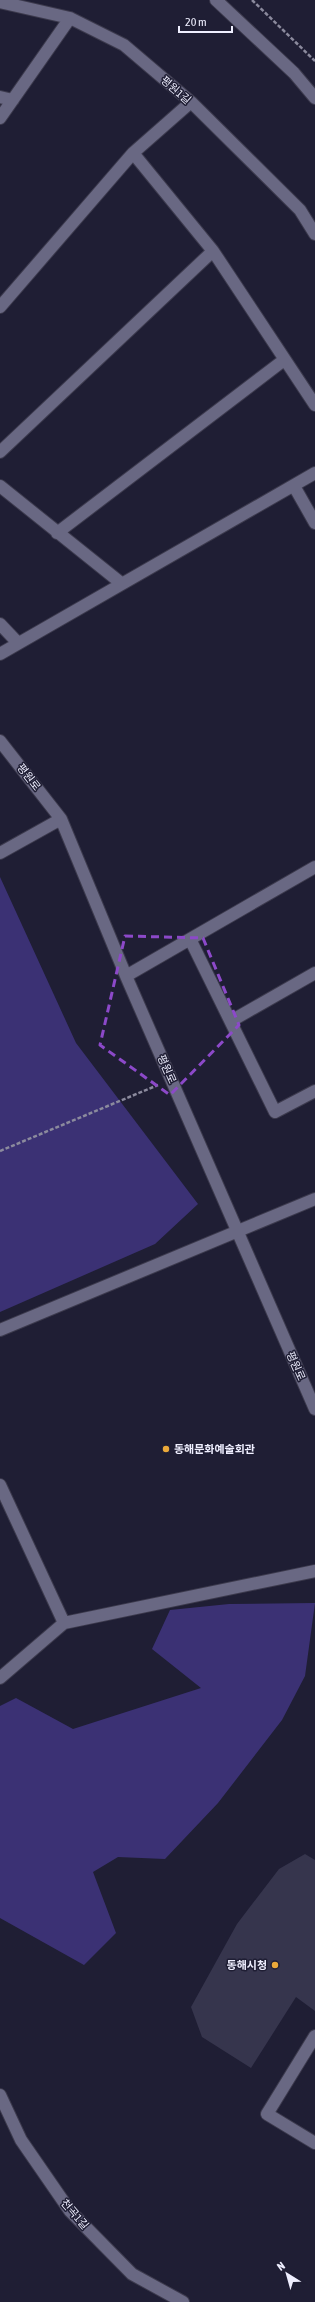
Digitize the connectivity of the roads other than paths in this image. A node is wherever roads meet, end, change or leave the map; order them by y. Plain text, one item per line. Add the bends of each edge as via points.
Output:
1 (216, 0) edge
2 (0, 2) edge
3 (70, 18) junction
4 (0, 97) edge
5 (315, 98) edge
6 (13, 100) junction
7 (191, 102) junction
8 (0, 118) edge
9 (133, 153) junction
10 (315, 234) edge
11 (213, 251) junction
12 (0, 307) edge
13 (284, 360) junction
14 (315, 405) edge
15 (0, 452) edge
16 (315, 473) edge
17 (0, 486) edge
18 (294, 486) junction
19 (315, 523) edge
20 (57, 533) junction
21 (121, 583) junction
22 (0, 624) edge
23 (18, 643) junction
24 (0, 654) edge
25 (0, 741) edge
26 (61, 818) junction
27 (0, 853) edge
28 (315, 867) edge
29 (190, 939) junction
30 (315, 973) edge
31 (126, 976) junction
32 (230, 1021) junction
33 (315, 1091) edge
34 (315, 1199) edge
35 (237, 1230) junction
36 (0, 1330) edge
37 (315, 1409) edge
38 (0, 1485) edge
39 (315, 1571) edge
40 (64, 1623) junction
41 (0, 1678) edge
42 (315, 2036) edge
43 (0, 2095) edge
44 (315, 2143) edge
45 (183, 2302) edge

1 - 5 street via 294,74
2 - 3 street, 평원1길
3 - 6 street
3 - 7 street, 평원1길 via 124,45
4 - 6 street
6 - 8 street
7 - 9 street
7 - 10 street, 평원1길 via 300,210
9 - 11 street
9 - 12 street
11 - 13 street
11 - 15 street
13 - 14 street
13 - 20 street
16 - 18 street
17 - 20 street
18 - 19 street
18 - 21 street
20 - 21 street
21 - 23 street
22 - 23 street
23 - 24 street
25 - 26 street, 평원로
26 - 27 street
26 - 31 street, 평원로
28 - 29 street
29 - 31 street
29 - 32 street
30 - 32 street
31 - 35 street, 평원로
32 - 33 street via 275,1112
34 - 35 street
35 - 36 street
35 - 37 street, 평원로
38 - 40 street
39 - 40 street
40 - 41 street
42 - 44 street via 267,2114
43 - 45 street, 천곡1길 via 21,2140 70,2211 132,2274

